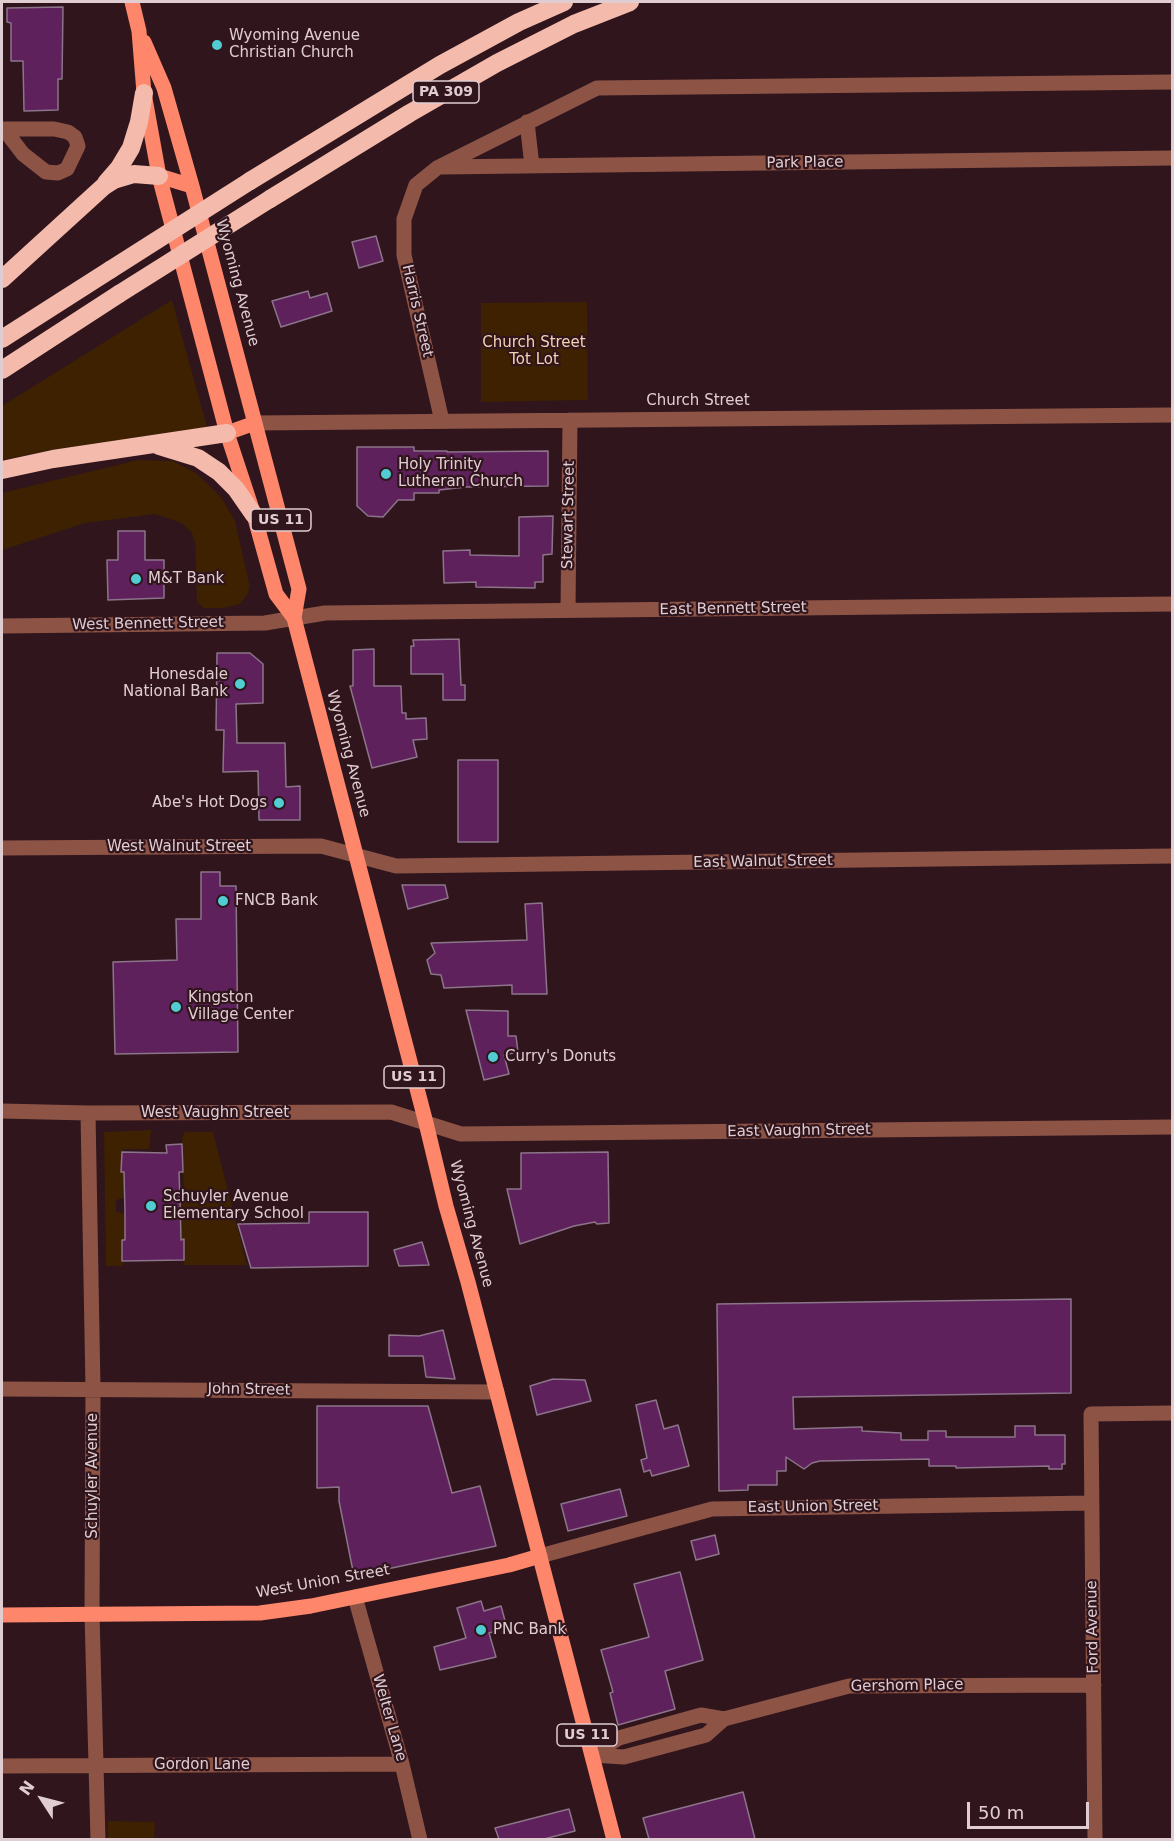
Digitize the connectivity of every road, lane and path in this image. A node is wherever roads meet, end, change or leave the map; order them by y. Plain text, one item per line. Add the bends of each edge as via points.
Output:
1 (132, 2) edge
2 (564, 2) edge
3 (630, 2) edge
4 (139, 31) junction
5 (1173, 82) edge
6 (144, 93) junction
7 (527, 122) junction
8 (3, 129) edge
9 (1173, 158) edge
10 (532, 166) junction
11 (437, 168) junction
12 (159, 176) junction
13 (192, 186) junction
14 (103, 187) junction
15 (2, 279) edge
16 (2, 339) edge
17 (2, 370) edge
18 (1173, 415) edge
19 (570, 420) junction
20 (442, 421) junction
21 (255, 423) junction
22 (226, 433) junction
23 (151, 444) junction
24 (2, 470) edge
25 (254, 515) junction
26 (1173, 604) edge
27 (568, 610) junction
28 (294, 618) junction
29 (2, 626) edge
30 (2, 848) edge
31 (356, 856) junction
32 (1173, 856) edge
33 (2, 1111) edge
34 (88, 1113) junction
35 (426, 1123) junction
36 (1173, 1127) edge
37 (93, 1388) junction
38 (2, 1389) edge
39 (497, 1392) junction
40 (1173, 1413) edge
41 (1092, 1503) junction
42 (540, 1556) junction
43 (355, 1597) junction
44 (92, 1614) junction
45 (2, 1615) edge
46 (1094, 1684) junction
47 (592, 1755) junction
48 (402, 1764) junction
49 (98, 1765) junction
50 (2, 1766) edge
51 (98, 1839) edge
52 (420, 1839) edge
53 (614, 1839) edge
54 (1095, 1839) edge

1 - 4 main road, Wyoming Avenue / US 11
2 - 16 highway, PA 309, bridge via 440,65
3 - 17 highway, PA 309, bridge via 574,24 497,63 270,199
4 - 6 main road, Wyoming Avenue / US 11
4 - 13 main road, Wyoming Avenue / US 11 via 164,87
5 - 7 street, Harris Street via 597,88
6 - 12 main road, Wyoming Avenue / US 11
6 - 14 highway via 130,148
7 - 10 street
7 - 11 street, Harris Street
8 - 8 street via 68,132 78,146 67,169 46,172 23,154
9 - 10 street, Park Place
10 - 11 street, Park Place
11 - 20 street, Harris Street via 416,185 404,219 404,255
12 - 13 main road
12 - 14 highway via 134,174
12 - 22 main road, Wyoming Avenue / US 11
13 - 21 main road, Wyoming Avenue / US 11
14 - 15 highway
18 - 19 street, Church Street
19 - 20 street, Church Street
19 - 27 street, Stewart Street
20 - 21 street, Church Street
21 - 22 main road, Church Street
21 - 28 main road, Wyoming Avenue / US 11 via 299,589
22 - 23 highway
22 - 25 main road, Wyoming Avenue / US 11
23 - 24 highway
23 - 25 highway via 185,453 209,465 231,484
25 - 28 main road, Wyoming Avenue / US 11 via 276,594
26 - 27 street, East Bennett Street
27 - 28 street, East Bennett Street via 325,613
28 - 29 street, West Bennett Street via 265,623
28 - 31 main road, Wyoming Avenue / US 11
30 - 31 street, West Walnut Street via 321,846
31 - 32 street, East Walnut Street via 392,866
31 - 35 main road, Wyoming Avenue / US 11
33 - 34 street, West Vaughn Street
34 - 35 street, West Vaughn Street via 391,1112
34 - 37 street, Schuyler Avenue
35 - 36 street, East Vaughn Street via 467,1134
35 - 39 main road, Wyoming Avenue / US 11
37 - 38 street, John Street
37 - 39 street, John Street
37 - 44 street, Schuyler Avenue
39 - 42 main road, Wyoming Avenue / US 11
40 - 41 street, Ford Avenue via 1091,1414
41 - 42 street, East Union Street via 712,1509
41 - 46 street, Ford Avenue
42 - 43 main road, West Union Street
42 - 47 main road, Wyoming Avenue / US 11
43 - 44 main road, West Union Street via 260,1613
43 - 48 street, Welter Lane
44 - 45 main road, West Union Street
44 - 49 street, Schuyler Avenue
46 - 47 street, Gershom Place via 849,1686 724,1719 701,1715 619,1737
46 - 54 street, Ford Avenue
47 - 53 main road, Wyoming Avenue / US 11
48 - 49 street, Gordon Lane
48 - 52 street, Welter Lane
49 - 50 street, Gordon Lane
49 - 51 street, Schuyler Avenue

